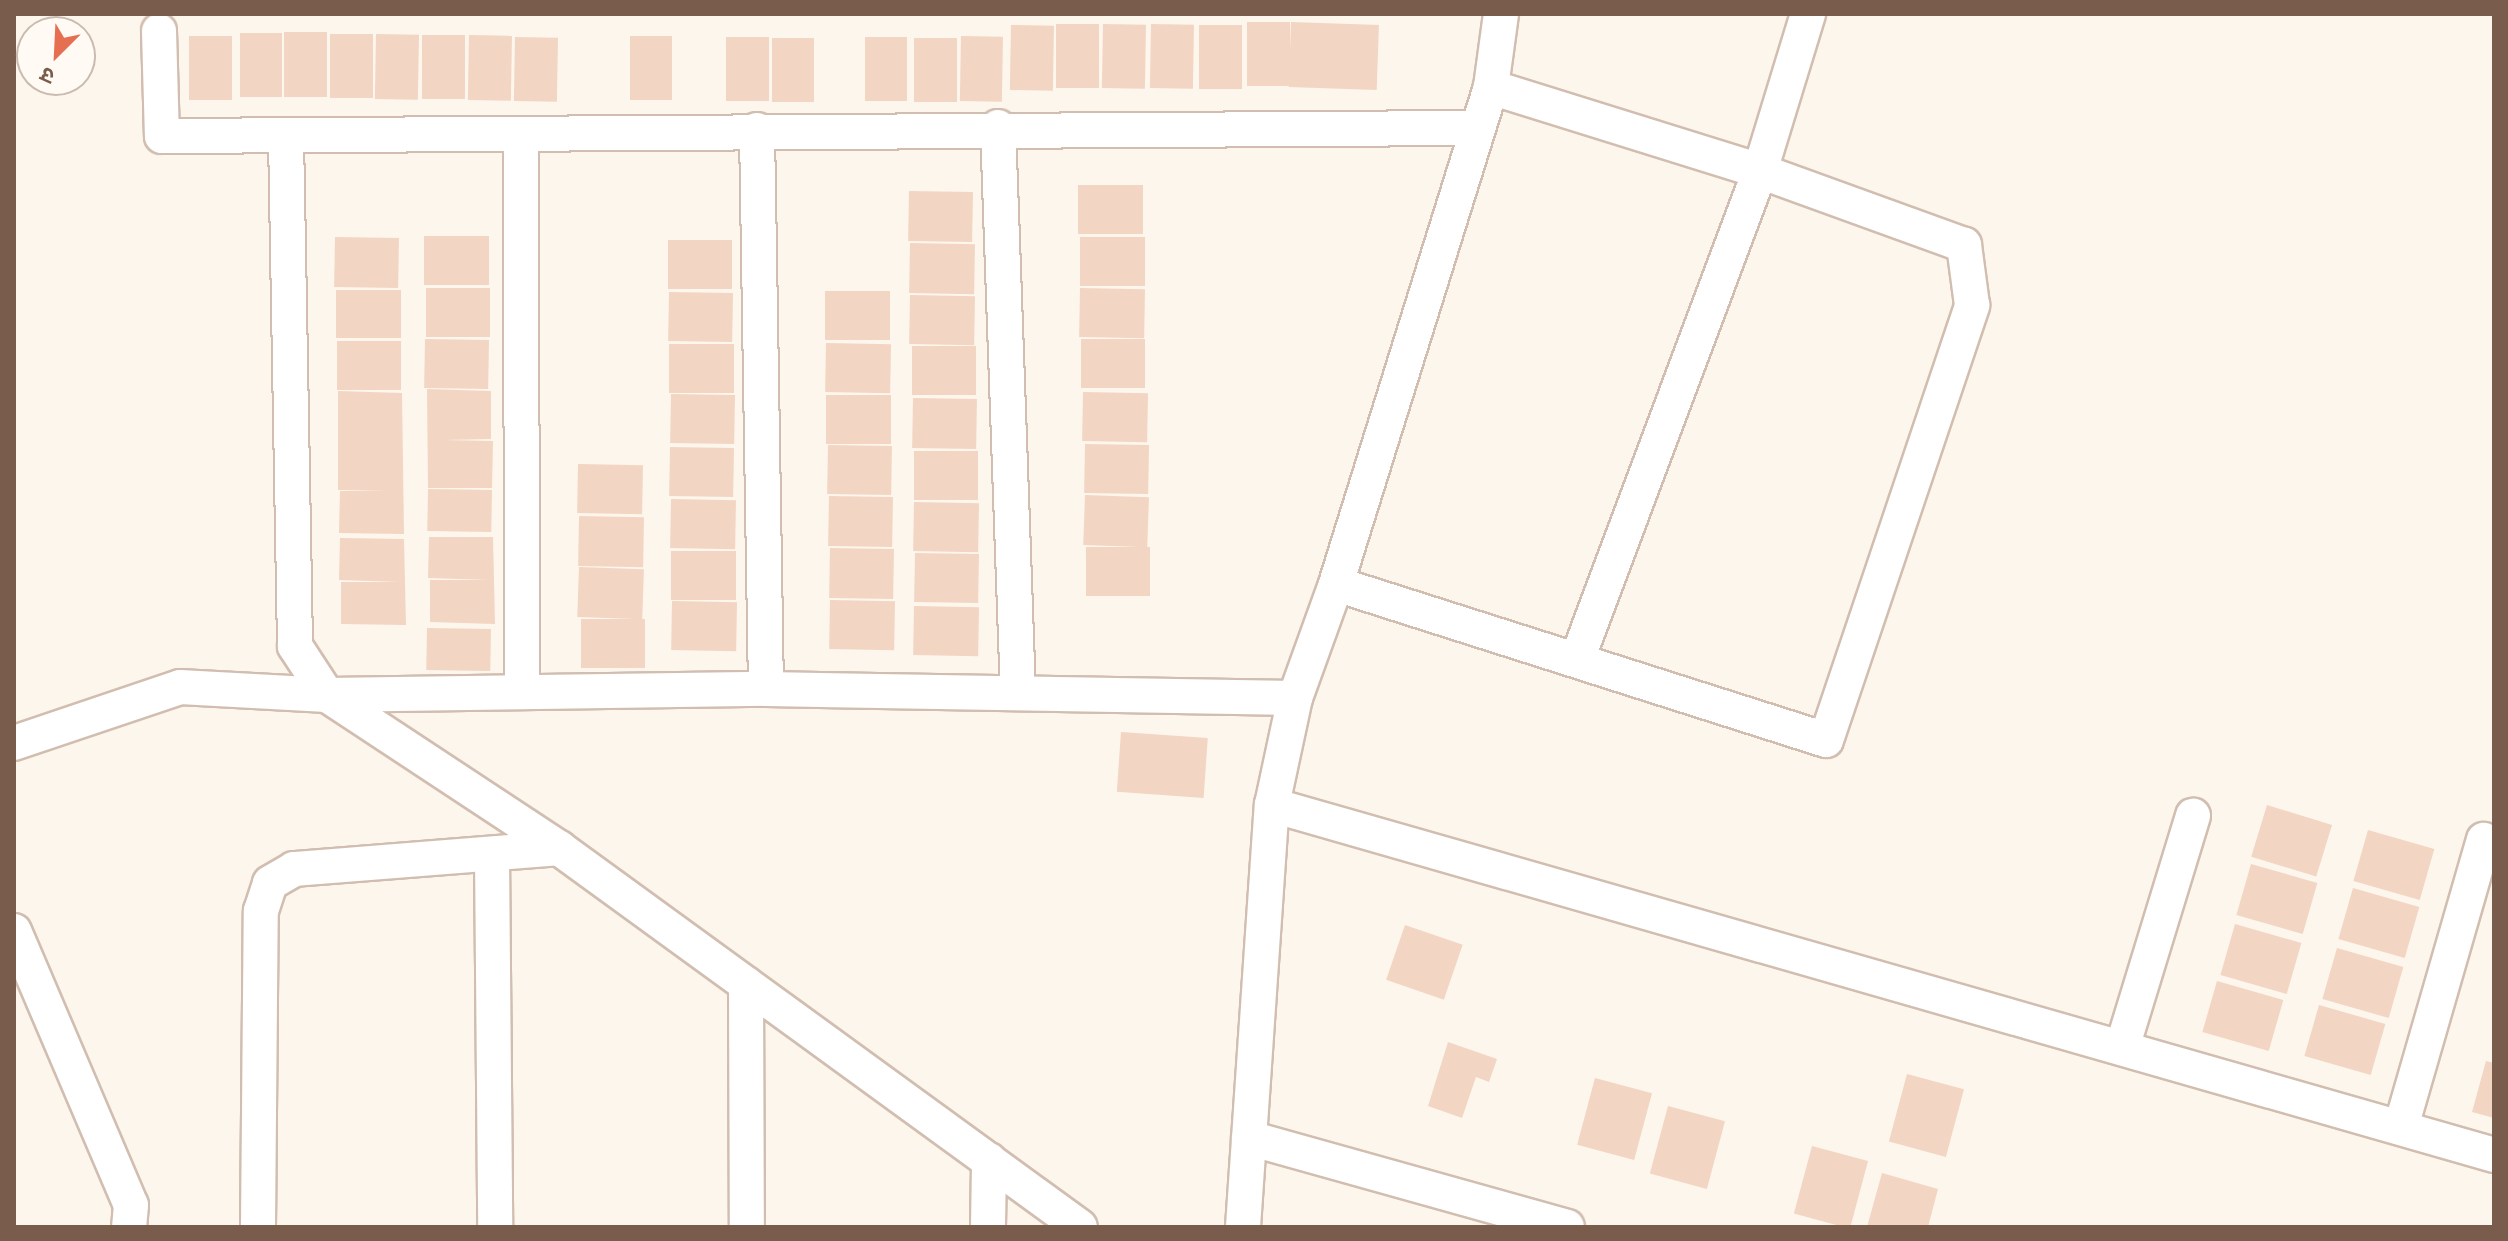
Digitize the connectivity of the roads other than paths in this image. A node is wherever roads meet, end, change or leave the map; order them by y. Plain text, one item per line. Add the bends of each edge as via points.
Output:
1 (1501, 14) edge
2 (1808, 14) edge
3 (159, 31) dead end
4 (1491, 87) junction
5 (998, 127) junction
6 (1478, 128) junction
7 (757, 130) junction
8 (286, 135) junction
9 (521, 137) junction
10 (1760, 171) junction
11 (1336, 584) junction
12 (1578, 657) junction
13 (766, 689) junction
14 (522, 692) junction
15 (1018, 693) junction
16 (327, 695) junction
17 (1295, 698) junction
18 (14, 743) edge
19 (1272, 805) junction
20 (2193, 816) dead end
21 (2484, 840) dead end
22 (559, 848) junction
23 (492, 854) junction
24 (14, 931) edge
25 (746, 984) junction
26 (2122, 1048) junction
27 (2401, 1127) junction
28 (1249, 1138) junction
29 (2494, 1155) edge
30 (989, 1160) junction
31 (129, 1227) edge
32 (258, 1227) edge
33 (495, 1227) edge
34 (747, 1227) edge
35 (988, 1227) edge
36 (1080, 1227) edge
37 (1243, 1227) edge
38 (1567, 1227) edge

1 - 4 street
2 - 10 street
3 - 8 street via 162,136
4 - 6 street
4 - 10 street
5 - 6 street
5 - 7 street
5 - 15 street
6 - 11 street
7 - 9 street
7 - 13 street
8 - 9 street
8 - 16 street via 295,646
9 - 14 street
10 - 12 street
10 - 12 street via 1964,245 1972,305 1826,740
11 - 12 street
11 - 17 street
13 - 14 street
13 - 15 street
14 - 16 street
15 - 17 street
16 - 18 street via 180,687
16 - 22 street
17 - 19 street
19 - 26 street
19 - 28 street
20 - 26 street
21 - 27 street
22 - 23 street
22 - 25 street
23 - 32 street via 294,869 270,883 261,911
23 - 33 street
24 - 31 street via 131,1205
25 - 30 street
25 - 34 street
26 - 27 street
27 - 29 street
28 - 37 street
28 - 38 street
30 - 35 street
30 - 36 street

